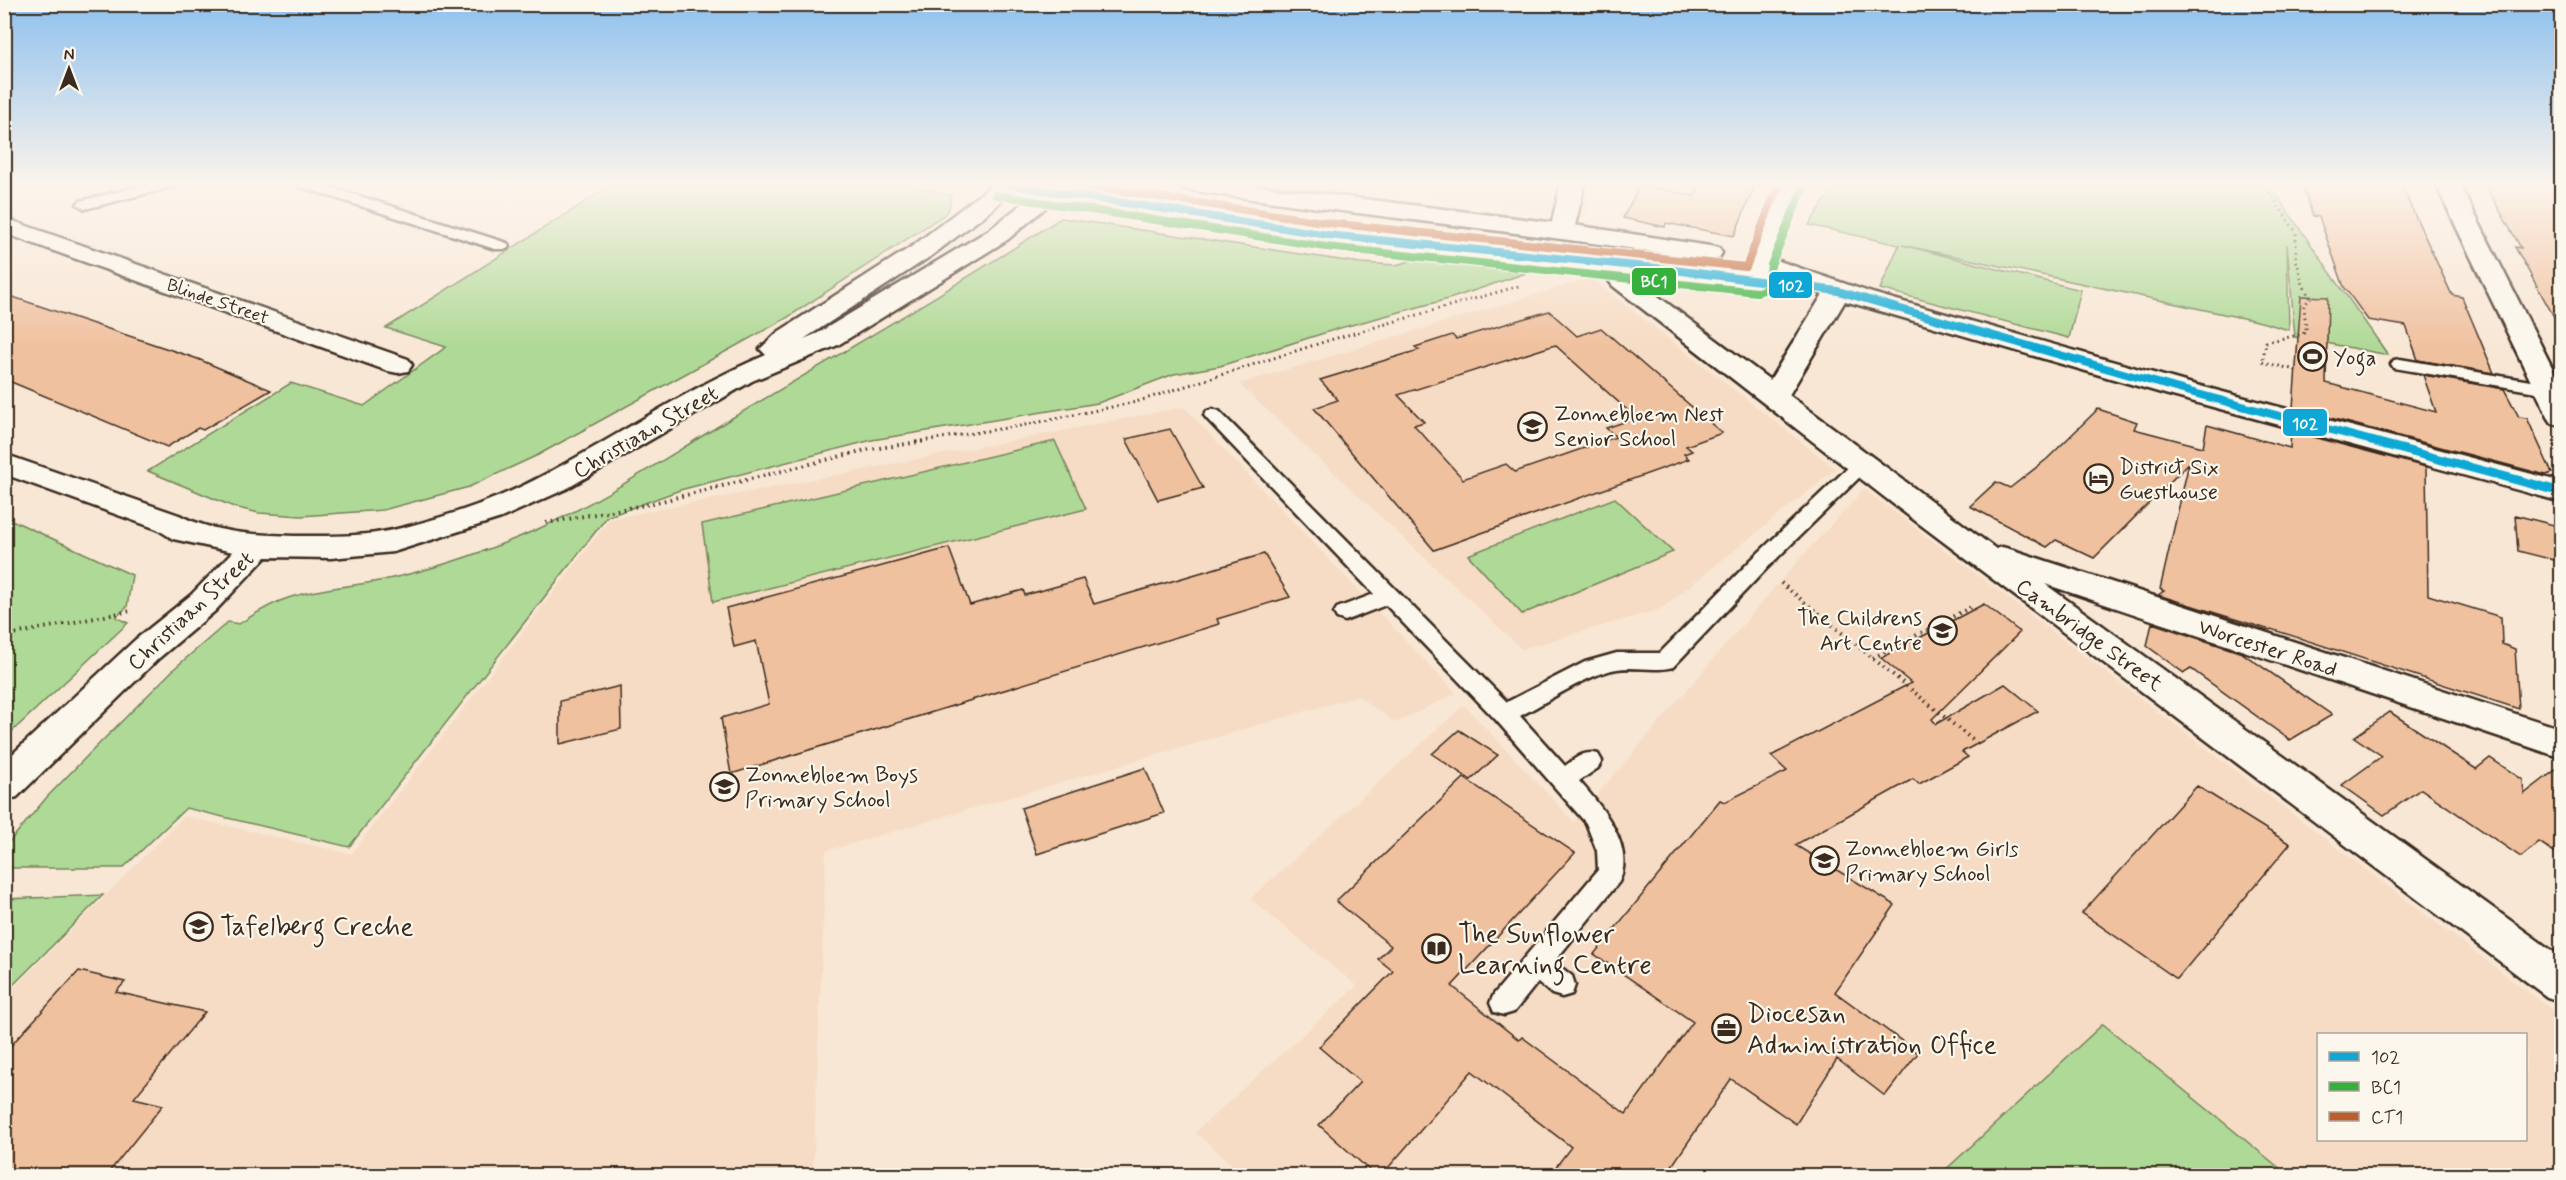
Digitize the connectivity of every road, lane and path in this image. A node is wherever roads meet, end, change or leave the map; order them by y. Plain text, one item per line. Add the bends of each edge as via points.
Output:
1 (41, 238) edge
2 (476, 238) edge
3 (939, 238) edge
4 (993, 238) edge
5 (1365, 238) edge
6 (1601, 238) edge
7 (1771, 238) edge
8 (2296, 238) edge
9 (2474, 238) edge
10 (501, 246) dead end
11 (1758, 271) junction
12 (1622, 281) dead end
13 (1528, 283) dead end
14 (1838, 291) junction
15 (2400, 364) dead end
16 (398, 365) dead end
17 (2296, 370) dead end
18 (742, 375) junction
19 (2548, 389) junction
20 (1774, 397) junction
21 (1213, 415) dead end
22 (2562, 417) edge
23 (4, 462) edge
24 (1862, 465) junction
25 (2562, 492) edge
26 (549, 523) dead end
27 (258, 546) junction
28 (1975, 549) junction
29 (1759, 564) junction
30 (1389, 596) junction
31 (1971, 607) dead end
32 (130, 611) dead end
33 (1345, 613) dead end
34 (4, 636) edge
35 (1873, 658) junction
36 (1504, 714) junction
37 (2562, 744) edge
38 (1980, 746) dead end
39 (1590, 761) dead end
40 (1564, 779) junction
41 (4, 786) edge
42 (1536, 964) junction
43 (2562, 983) edge
44 (1562, 985) dead end
45 (1504, 1003) dead end

1 - 16 street, Blinde Street
2 - 10 lane
3 - 18 street, Christiaan Street via 798,329
4 - 18 street, Christiaan Street via 828,339
5 - 11 street
6 - 11 street
7 - 11 street
8 - 17 path via 2302,285 2310,298 2304,306 2307,330 2266,342 2262,362
9 - 19 street
11 - 14 street
12 - 20 street, Cambridge Street
13 - 26 path via 1136,402 1025,425 866,450 650,504
14 - 20 street
14 - 25 street via 2175,388
15 - 19 lane
18 - 27 street, Christiaan Street via 555,482 490,511 393,541
19 - 22 street
20 - 24 street, Cambridge Street
21 - 30 lane
23 - 27 street via 184,531
24 - 28 street, Cambridge Street
24 - 29 lane
27 - 41 street, Christiaan Street via 203,603 147,649
28 - 37 street, Worcester Road
28 - 43 street, Cambridge Street
29 - 35 path
29 - 36 lane via 1665,661 1617,661 1593,668
30 - 33 lane
30 - 36 lane
31 - 35 path
32 - 34 path
35 - 38 path
36 - 40 lane
39 - 40 lane
40 - 42 lane via 1595,816 1612,862 1610,874
42 - 44 lane
42 - 45 lane

